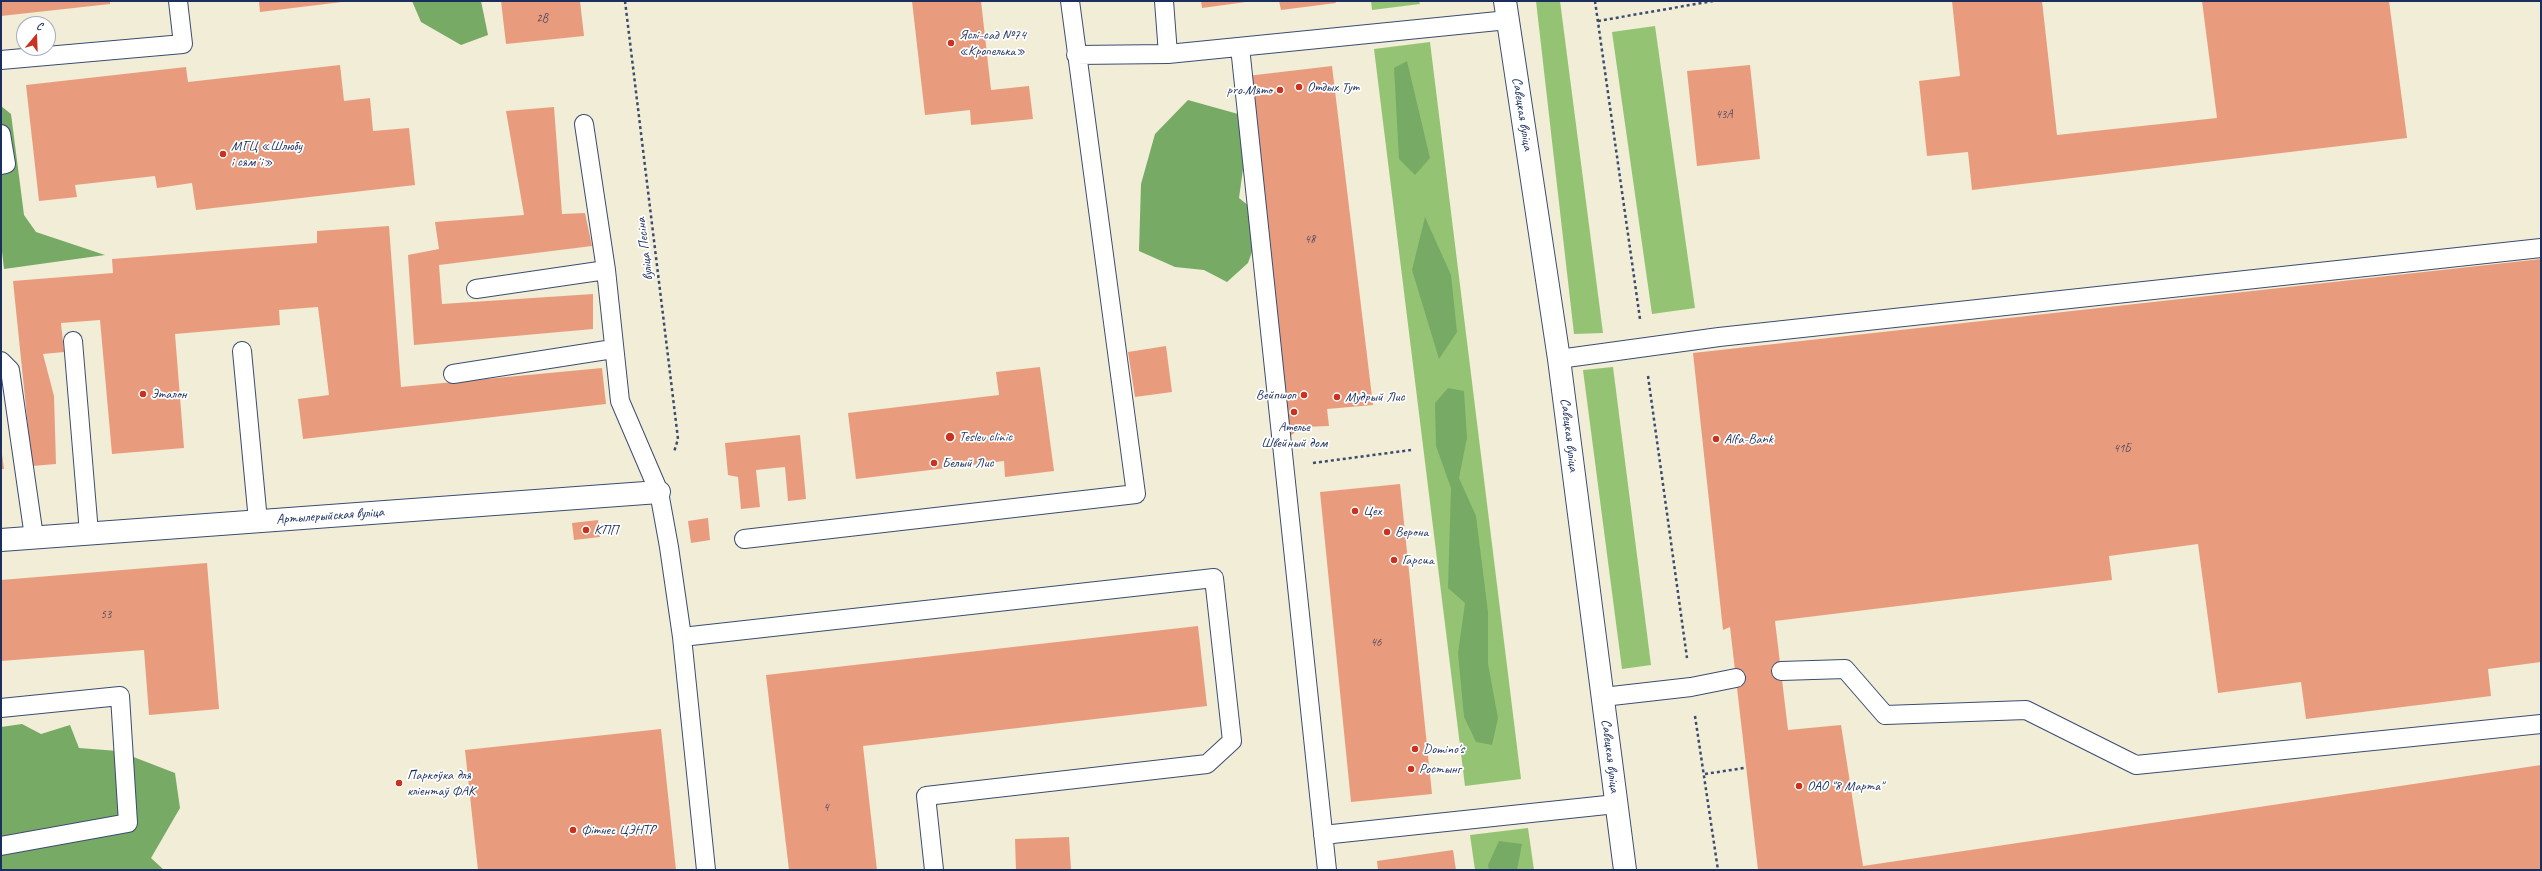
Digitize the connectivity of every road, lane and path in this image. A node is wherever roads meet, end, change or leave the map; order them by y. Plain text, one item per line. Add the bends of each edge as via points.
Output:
1 (178, 1) edge
2 (625, 1) edge
3 (1070, 1) edge
4 (1164, 1) edge
5 (1595, 1) edge
6 (1714, 1) edge
7 (1506, 10) edge
8 (1598, 21) junction
9 (1240, 47) junction
10 (1168, 54) junction
11 (1076, 56) junction
12 (1, 60) edge
13 (584, 124) dead end
14 (1, 134) edge
15 (1, 165) edge
16 (2541, 248) edge
17 (606, 270) junction
18 (476, 289) dead end
19 (74, 341) dead end
20 (1644, 348) junction
21 (613, 349) junction
22 (242, 351) dead end
23 (1559, 359) junction
24 (1, 360) edge
25 (453, 374) dead end
26 (1411, 450) dead end
27 (1284, 467) junction
28 (659, 492) junction
29 (258, 521) junction
30 (88, 533) junction
31 (34, 537) junction
32 (744, 539) dead end
33 (1, 540) edge
34 (682, 637) junction
35 (1781, 671) dead end
36 (1736, 678) dead end
37 (1690, 687) junction
38 (1603, 697) junction
39 (1, 708) edge
40 (2541, 724) edge
41 (1744, 768) dead end
42 (1704, 774) junction
43 (1616, 804) junction
44 (1323, 836) junction
45 (1, 846) edge
46 (706, 870) edge
47 (934, 870) edge
48 (1327, 870) edge
49 (1626, 870) edge
50 (1718, 870) edge

1 - 12 lane via 183,44
2 - 28 path, вуліца Песіна via 678,439
3 - 11 lane
4 - 10 lane
5 - 8 path
6 - 8 path
7 - 9 lane
7 - 23 main road, Савецкая вуліца
8 - 20 path
9 - 10 lane
9 - 27 lane
10 - 11 lane
11 - 32 lane via 1136,494
13 - 17 lane
14 - 15 lane via 6,164
16 - 20 lane via 1726,336
17 - 18 lane
17 - 21 lane
19 - 30 lane
20 - 23 lane
20 - 37 path
21 - 25 lane
21 - 28 lane via 620,401
22 - 29 lane
23 - 38 main road, Савецкая вуліца
24 - 31 lane via 10,370
26 - 27 path
27 - 44 lane
28 - 29 main road, Артылерыйская вуліца
28 - 34 lane
29 - 30 main road, Артылерыйская вуліца
30 - 31 main road, Артылерыйская вуліца
31 - 33 main road, Артылерыйская вуліца
34 - 46 lane
34 - 47 lane via 1214,578 1232,741 1207,764 926,796
35 - 40 lane via 1845,669 1886,715 2026,710 2136,765
36 - 37 lane
37 - 38 lane
37 - 42 path
38 - 43 main road, Савецкая вуліца
39 - 45 lane via 120,696 128,823
41 - 42 path
42 - 50 path
43 - 44 lane
43 - 49 main road, Савецкая вуліца
44 - 48 lane

